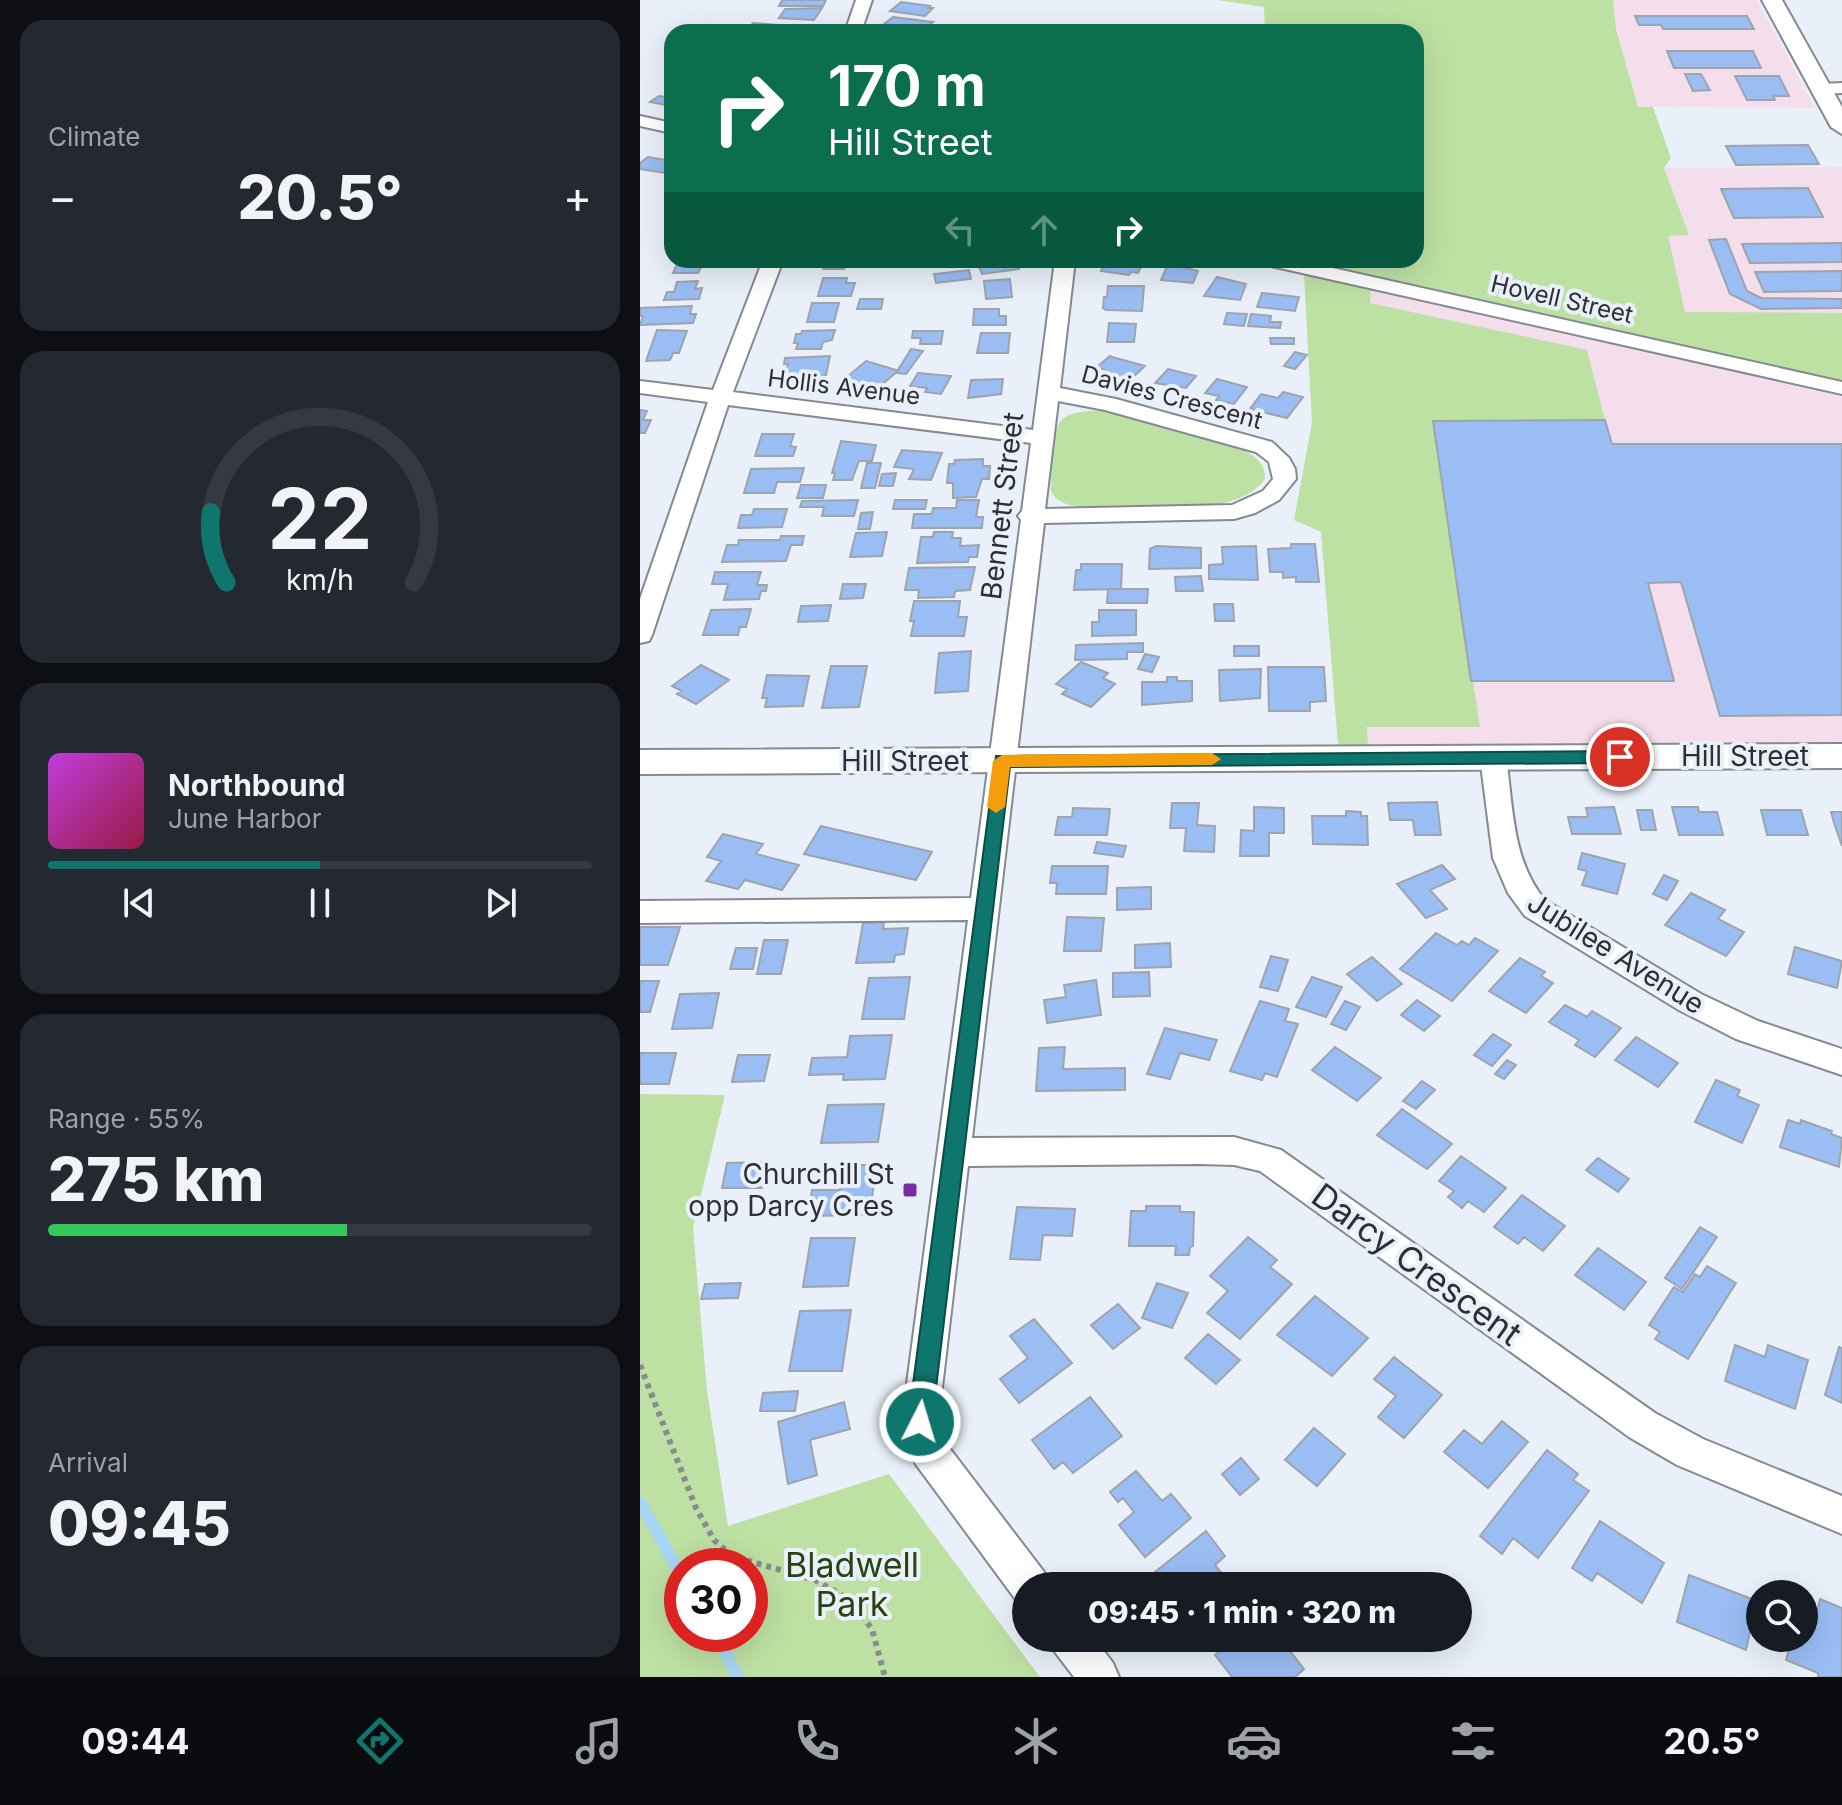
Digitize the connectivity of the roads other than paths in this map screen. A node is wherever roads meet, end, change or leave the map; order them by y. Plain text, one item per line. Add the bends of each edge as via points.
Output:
1 (864, 0) edge
2 (1772, 0) edge
3 (856, 24) edge
4 (1831, 88) edge
5 (640, 121) edge
6 (664, 126) edge
7 (1842, 127) edge
8 (770, 268) edge
9 (1064, 268) edge
10 (1307, 268) edge
11 (640, 387) edge
12 (1842, 388) edge
13 (1047, 392) junction
14 (720, 398) junction
15 (1041, 438) junction
16 (1030, 516) junction
17 (640, 635) edge
18 (1842, 756) edge
19 (1493, 757) junction
20 (1002, 761) junction
21 (640, 762) edge
22 (983, 909) junction
23 (640, 912) edge
24 (1842, 1062) edge
25 (955, 1152) junction
26 (1842, 1515) edge
27 (1020, 1572) edge
28 (1080, 1652) edge
29 (1099, 1677) edge

1 - 3 street
2 - 4 street
4 - 7 street
5 - 6 street
8 - 14 street
9 - 13 street, Bennett Street
10 - 12 street, Hovell Street
11 - 14 street, Hollis Avenue
13 - 15 street, Bennett Street
13 - 16 street, Davies Crescent via 1264,447 1279,457 1285,474 1263,504 1234,512
14 - 15 street, Hollis Avenue
14 - 17 street
15 - 16 street, Bennett Street
16 - 20 street, Bennett Street
18 - 19 street, Hill Street
19 - 20 street, Hill Street
19 - 24 street, Jubilee Avenue via 1512,875 1519,893 1535,908 1690,1002 1747,1030
20 - 21 street, Hill Street
20 - 22 street, Bennett Street
22 - 23 street
22 - 25 street, Bennett Street
25 - 26 street, Darcy Crescent via 1234,1151 1269,1160 1642,1425 1690,1452
25 - 27 street, Bennett Street via 920,1422 928,1450
28 - 29 street

